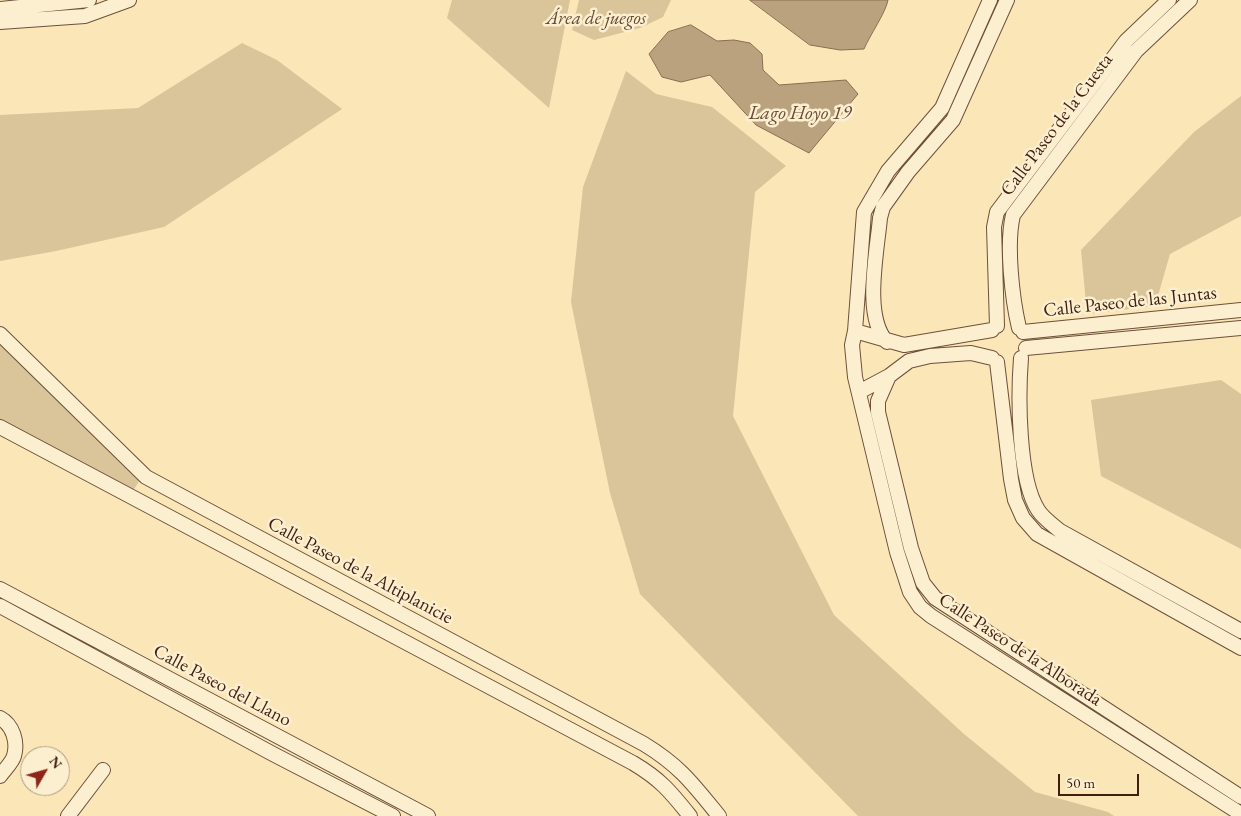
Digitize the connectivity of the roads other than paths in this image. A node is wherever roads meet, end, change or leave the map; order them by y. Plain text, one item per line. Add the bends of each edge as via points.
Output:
1 (89, 0) edge
2 (129, 0) edge
3 (990, 0) edge
4 (1008, 0) edge
5 (1169, 0) edge
6 (1190, 0) edge
7 (0, 9) edge
8 (0, 22) edge
9 (1106, 67) junction
10 (1118, 75) junction
11 (906, 150) junction
12 (918, 161) junction
13 (1241, 310) edge
14 (995, 328) junction
15 (1241, 328) edge
16 (1021, 330) junction
17 (856, 331) junction
18 (0, 334) edge
19 (893, 343) junction
20 (1024, 353) junction
21 (995, 360) junction
22 (903, 364) junction
23 (889, 376) junction
24 (859, 392) junction
25 (0, 427) edge
26 (146, 477) junction
27 (134, 497) junction
28 (1100, 561) junction
29 (0, 589) edge
30 (0, 606) edge
31 (946, 606) junction
32 (409, 619) junction
33 (936, 620) junction
34 (1241, 631) edge
35 (398, 638) junction
36 (1241, 648) edge
37 (0, 718) edge
38 (1145, 735) junction
39 (280, 739) junction
40 (644, 744) junction
41 (1137, 748) junction
42 (273, 754) junction
43 (633, 763) junction
44 (103, 770) dead end
45 (0, 776) edge
46 (1241, 797) edge
47 (1241, 814) edge
48 (68, 816) edge
49 (393, 816) edge
50 (428, 816) edge
51 (690, 816) edge
52 (719, 816) edge

1 - 7 street
2 - 8 street via 85,16
3 - 11 street via 942,108
4 - 12 street via 953,120
5 - 9 street, Calle Paseo de la Cuesta via 1126,41
6 - 10 street, Calle Paseo de la Cuesta via 1136,51
9 - 10 street
9 - 14 street, Calle Paseo de la Cuesta via 997,212 994,227
10 - 16 street, Calle Paseo de la Cuesta via 1013,215 1009,228 1014,310
11 - 12 street
11 - 17 street via 888,171 864,212
12 - 19 street via 884,207 880,218 872,308 880,334
13 - 16 street, Calle Paseo de las Juntas
14 - 16 street via 1008,324
14 - 19 street via 946,340
14 - 21 street via 987,345
15 - 20 street, Calle Paseo de las Juntas
16 - 20 street
17 - 19 street
17 - 24 street, Calle Paseo de la Alborada via 852,360
18 - 26 street, Calle Paseo de la Altiplanicie
19 - 22 street
20 - 21 street via 1011,363
20 - 28 street via 1021,437 1030,495 1039,512
21 - 22 street via 971,353 947,354
21 - 28 street via 1010,479 1023,518 1037,534
22 - 23 street
23 - 24 street
23 - 31 street, Calle Paseo de la Alborada via 878,401 878,412 911,548 923,583 934,598
24 - 33 street, Calle Paseo de la Alborada via 897,552 910,592 920,607
25 - 27 street
26 - 27 street
26 - 32 street, Calle Paseo de la Altiplanicie
27 - 35 street
28 - 34 street
28 - 36 street
29 - 39 street, Calle Paseo del Llano
30 - 42 street, Calle Paseo del Llano
31 - 33 street
31 - 38 street, Calle Paseo de la Alborada
32 - 35 street
32 - 40 street, Calle Paseo de la Altiplanicie
33 - 41 street, Calle Paseo de la Alborada
35 - 43 street
37 - 45 street via 15,735 14,757
38 - 41 street
38 - 46 street, Calle Paseo de la Alborada
39 - 42 street
39 - 50 street, Calle Paseo del Llano
40 - 43 street
40 - 52 street, Calle Paseo de la Altiplanicie via 684,773
41 - 47 street, Calle Paseo de la Alborada
42 - 49 street, Calle Paseo del Llano
43 - 51 street via 662,782
44 - 48 street

